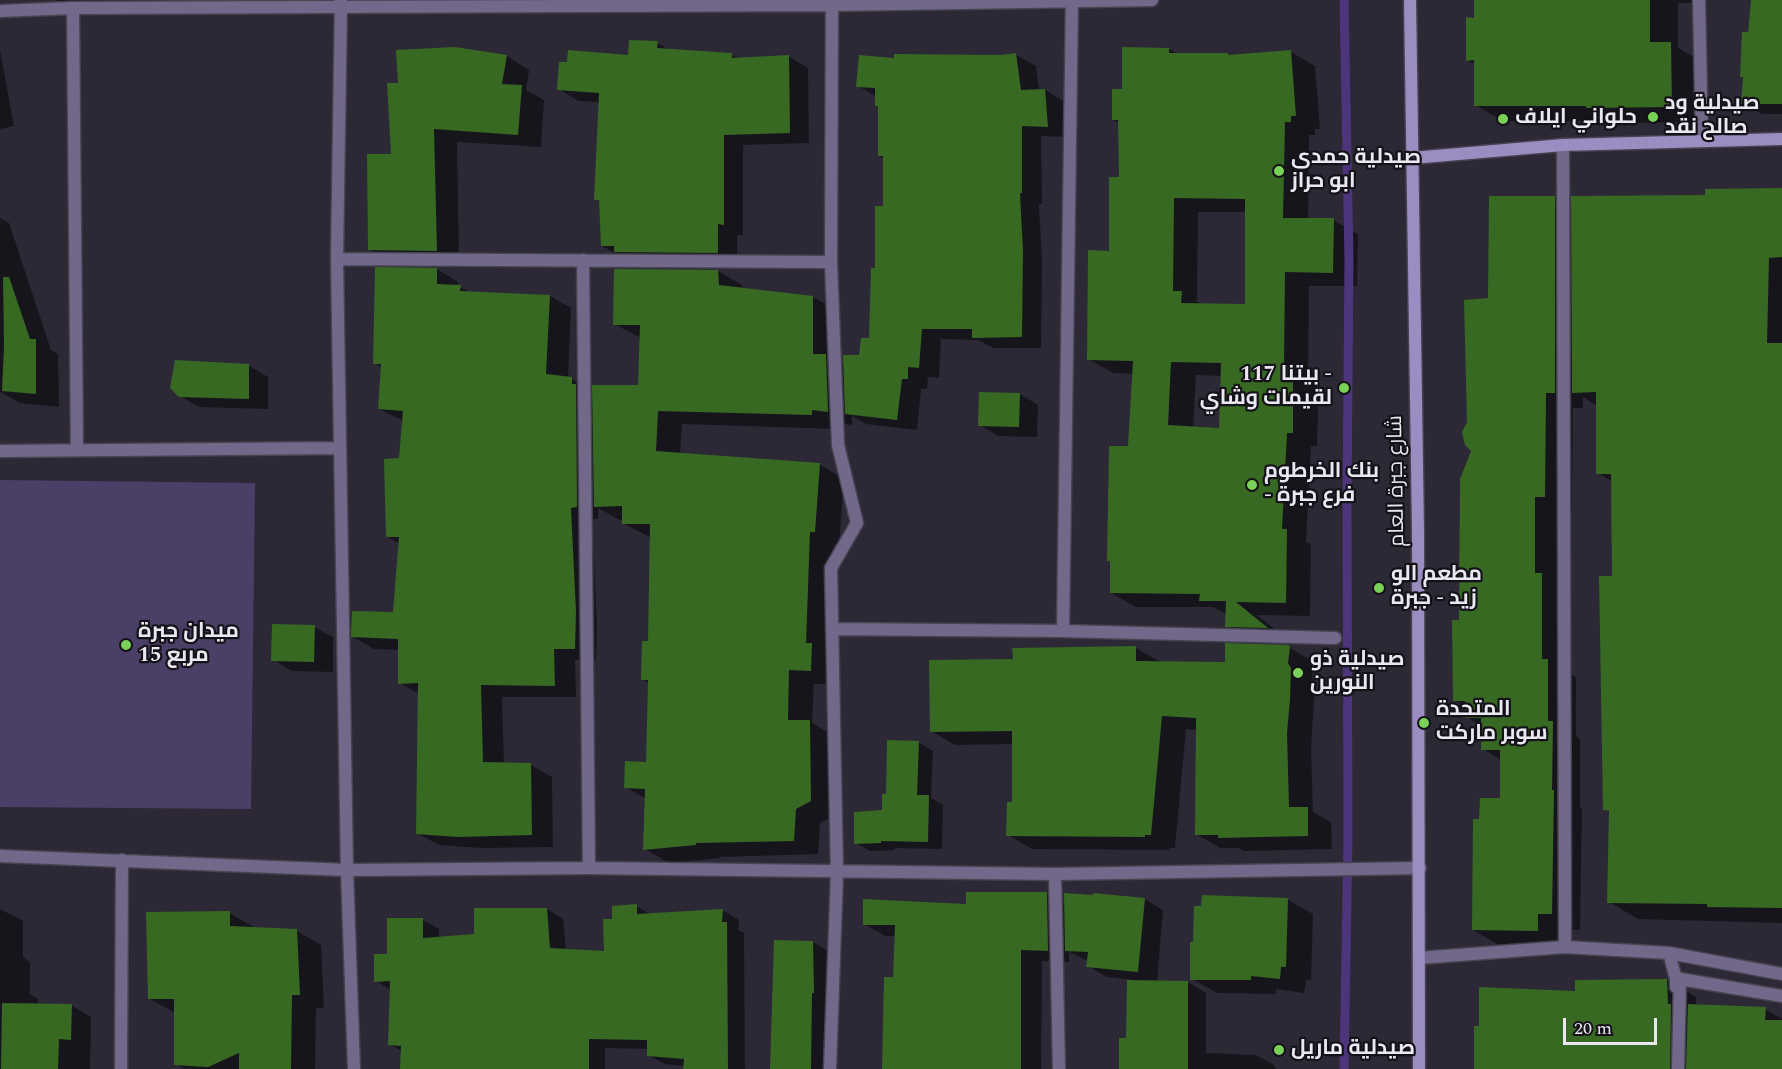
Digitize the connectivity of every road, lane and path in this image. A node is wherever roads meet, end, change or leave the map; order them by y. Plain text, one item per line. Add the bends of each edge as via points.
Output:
1 (1152, 0) edge
2 (1410, 0) edge
3 (1699, 0) edge
4 (1072, 1) edge
5 (596, 3) edge
6 (340, 4) edge
7 (832, 5) junction
8 (73, 8) junction
9 (0, 11) edge
10 (1782, 139) edge
11 (1702, 141) junction
12 (1563, 145) junction
13 (1412, 158) junction
14 (337, 259) junction
15 (583, 260) junction
16 (831, 262) junction
17 (340, 448) junction
18 (77, 450) junction
19 (0, 451) edge
20 (832, 629) junction
21 (1063, 631) junction
22 (1335, 638) dead end
23 (0, 856) edge
24 (122, 860) junction
25 (589, 868) junction
26 (1420, 868) junction
27 (347, 870) junction
28 (837, 873) junction
29 (1055, 874) junction
30 (1565, 947) junction
31 (1669, 953) junction
32 (1419, 958) junction
33 (1782, 974) edge
34 (1782, 996) edge
35 (120, 1069) edge
36 (354, 1069) edge
37 (830, 1069) edge
38 (1059, 1069) edge
39 (1419, 1069) edge
40 (1676, 1069) edge

1 - 4 street
2 - 13 main road, شارع جبرة العام
3 - 11 street
4 - 7 street
4 - 21 street
5 - 6 street
5 - 7 street
6 - 8 street
6 - 14 street
7 - 16 street
8 - 9 street
8 - 18 street
10 - 11 main road
11 - 12 main road
12 - 13 main road
12 - 30 street
13 - 26 main road, شارع جبرة العام
14 - 15 street
14 - 17 street
15 - 16 street
15 - 25 street
16 - 20 street via 838,445 857,523 831,568
17 - 18 street
17 - 27 street
18 - 19 street
20 - 21 street
20 - 28 street
21 - 22 street
23 - 24 street
24 - 27 street
24 - 35 street
25 - 27 street
25 - 28 street
26 - 29 street
26 - 32 main road, شارع جبرة العام
27 - 36 street
28 - 29 street
28 - 37 street
29 - 38 street
30 - 31 street
30 - 32 street
31 - 33 street
31 - 40 street via 1676,979
32 - 39 main road, شارع جبرة العام
34 - 40 street via 1680,979

